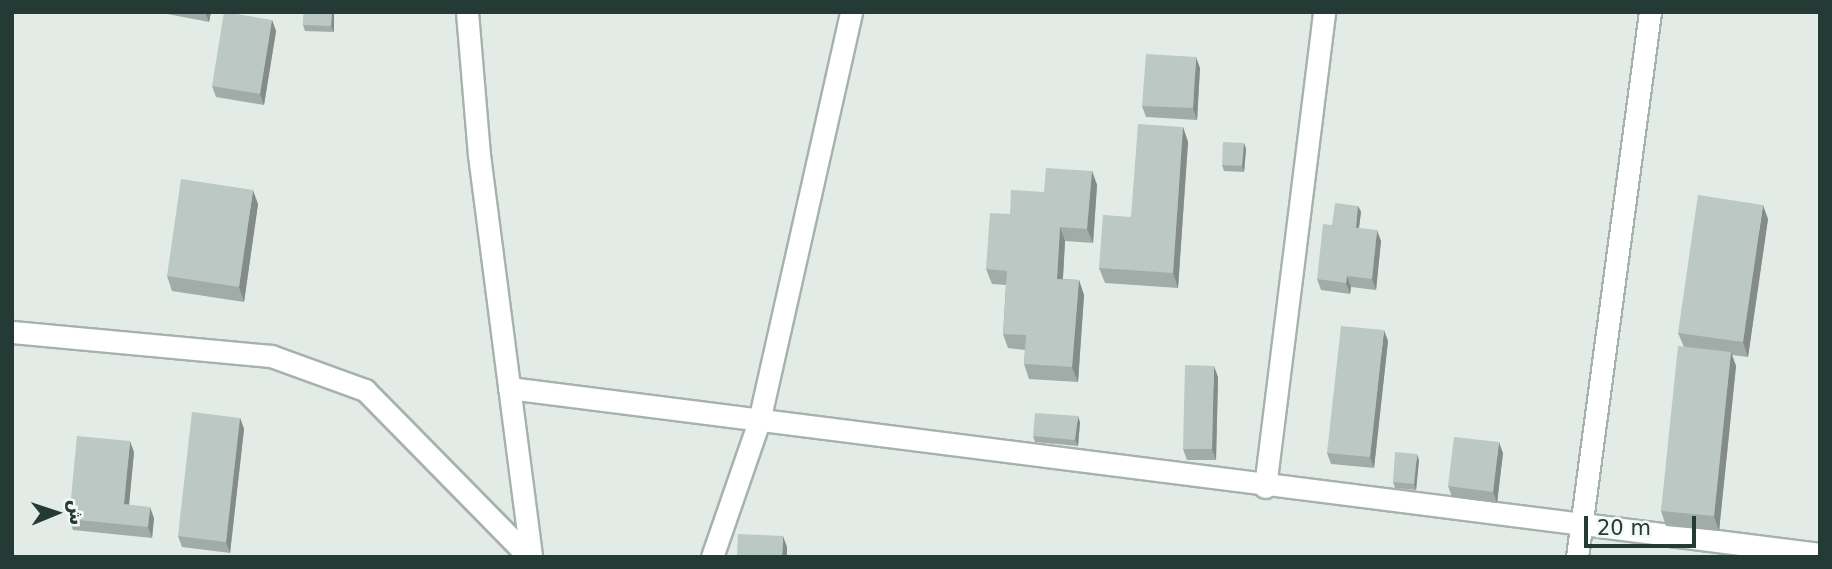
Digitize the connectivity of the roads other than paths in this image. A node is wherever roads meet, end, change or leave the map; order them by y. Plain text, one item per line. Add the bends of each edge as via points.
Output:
1 (467, 12) edge
2 (851, 12) edge
3 (1324, 12) edge
4 (1650, 12) edge
5 (12, 332) edge
6 (509, 388) junction
7 (759, 421) junction
8 (1265, 487) junction
9 (1581, 527) junction
10 (1820, 554) edge
11 (530, 557) edge
12 (712, 557) edge
13 (1577, 557) edge

1 - 6 street via 479,155
2 - 7 street
3 - 8 street
4 - 9 street
5 - 11 street via 271,356 365,390
6 - 7 street
6 - 11 street
7 - 8 street
7 - 12 street
8 - 9 street
9 - 10 street
9 - 13 street

